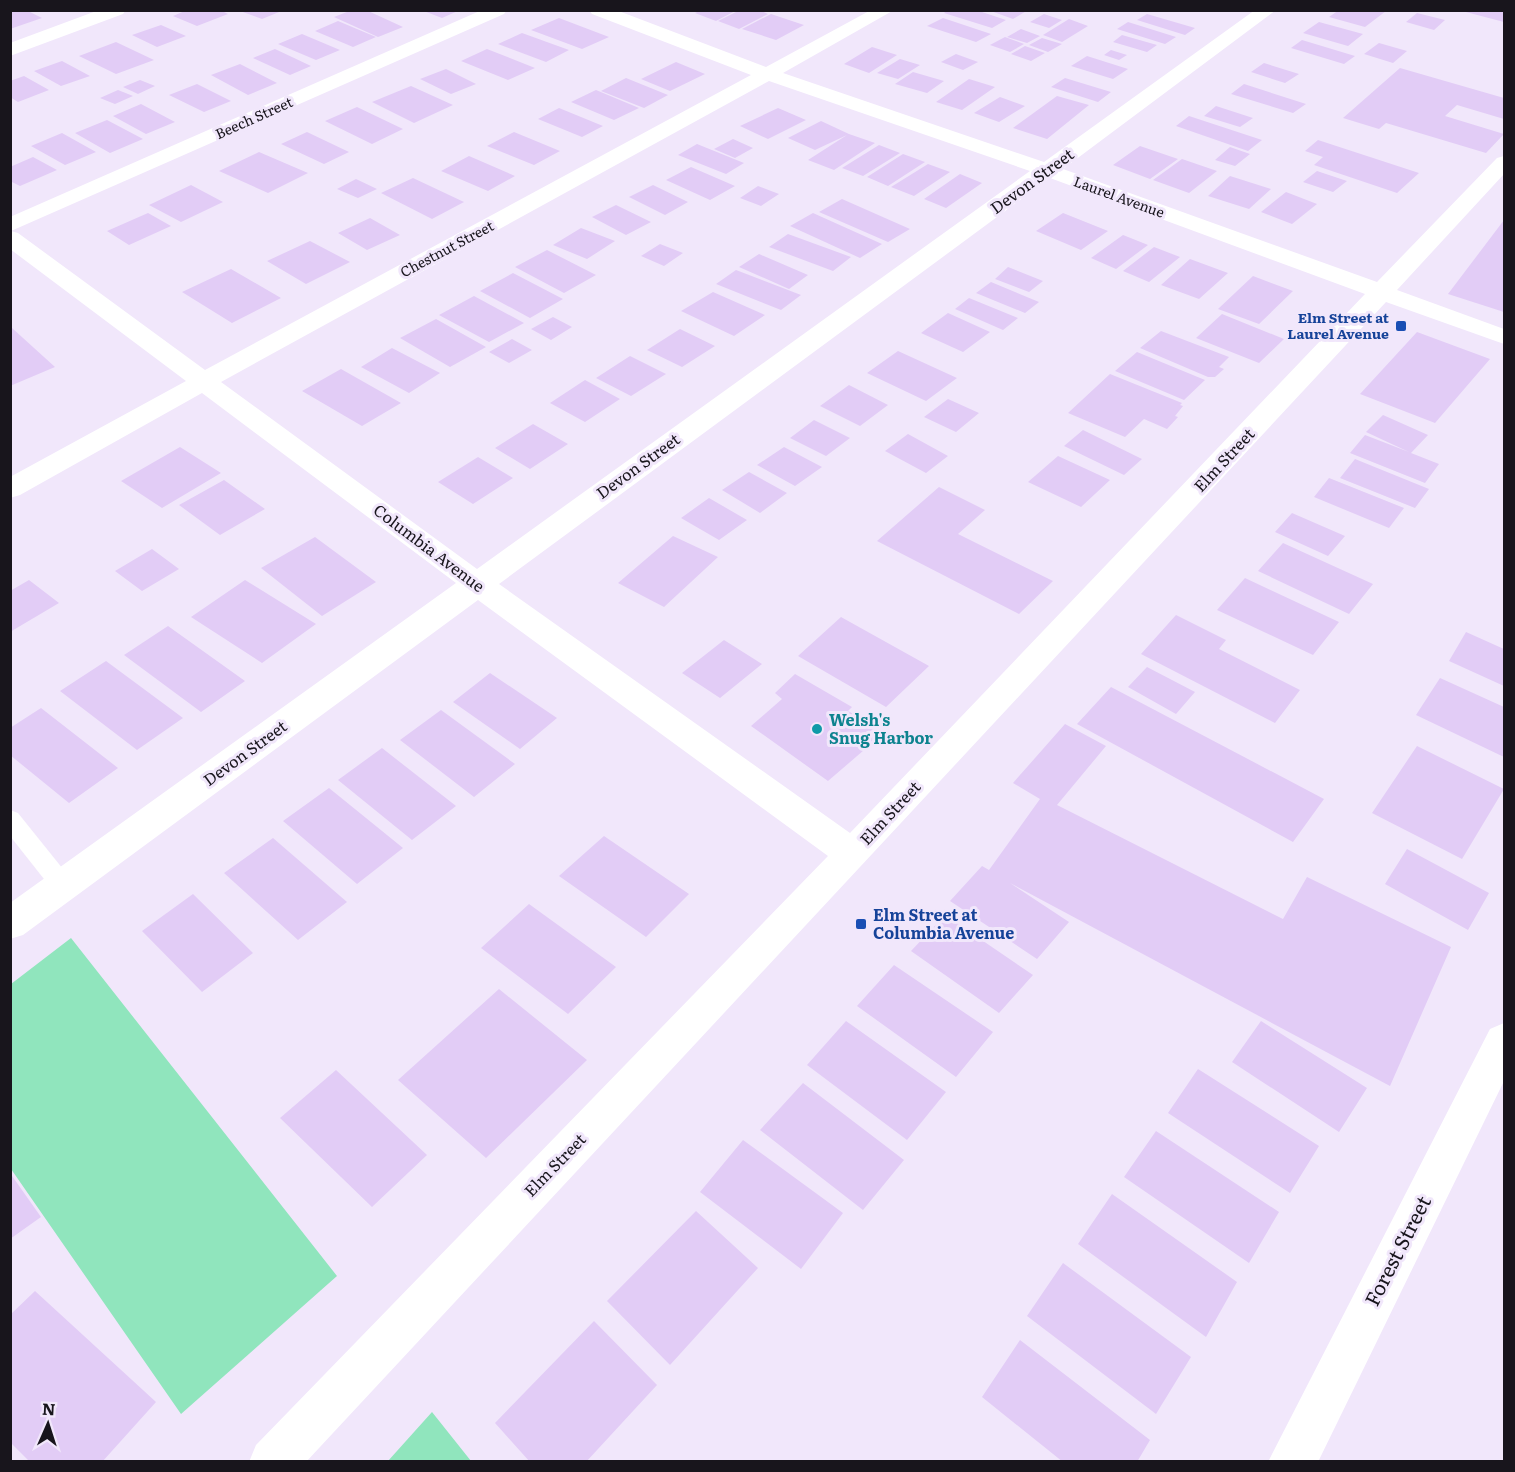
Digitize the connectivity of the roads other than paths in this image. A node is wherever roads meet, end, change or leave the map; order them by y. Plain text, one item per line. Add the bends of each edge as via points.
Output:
1 (498, 10) edge
2 (598, 10) edge
3 (885, 10) edge
4 (1267, 10) edge
5 (110, 11) edge
6 (10, 50) edge
7 (769, 75) junction
8 (1504, 162) edge
9 (1047, 170) junction
10 (10, 225) edge
11 (10, 238) edge
12 (1383, 293) junction
13 (1504, 337) edge
14 (204, 381) junction
15 (10, 489) edge
16 (476, 583) junction
17 (10, 819) edge
18 (852, 854) junction
19 (63, 886) junction
20 (10, 924) edge
21 (1504, 1041) edge
22 (1494, 1090) edge
23 (273, 1461) edge
24 (1292, 1461) edge

1 - 10 street, Beech Street
2 - 7 street, Laurel Avenue
3 - 7 street, Chestnut Street
4 - 9 street, Devon Street
5 - 6 street
7 - 9 street, Laurel Avenue
7 - 14 street, Chestnut Street
8 - 12 street, Elm Street
9 - 12 street, Laurel Avenue
9 - 16 street, Devon Street
11 - 14 street, Columbia Avenue
12 - 13 street, Laurel Avenue
12 - 18 street, Elm Street
14 - 15 street, Chestnut Street
14 - 16 street, Columbia Avenue
16 - 18 street, Columbia Avenue
16 - 19 street, Devon Street
17 - 19 lane
18 - 23 street, Elm Street
19 - 20 street, Devon Street
21 - 22 street, Forest Street
22 - 24 street, Forest Street

